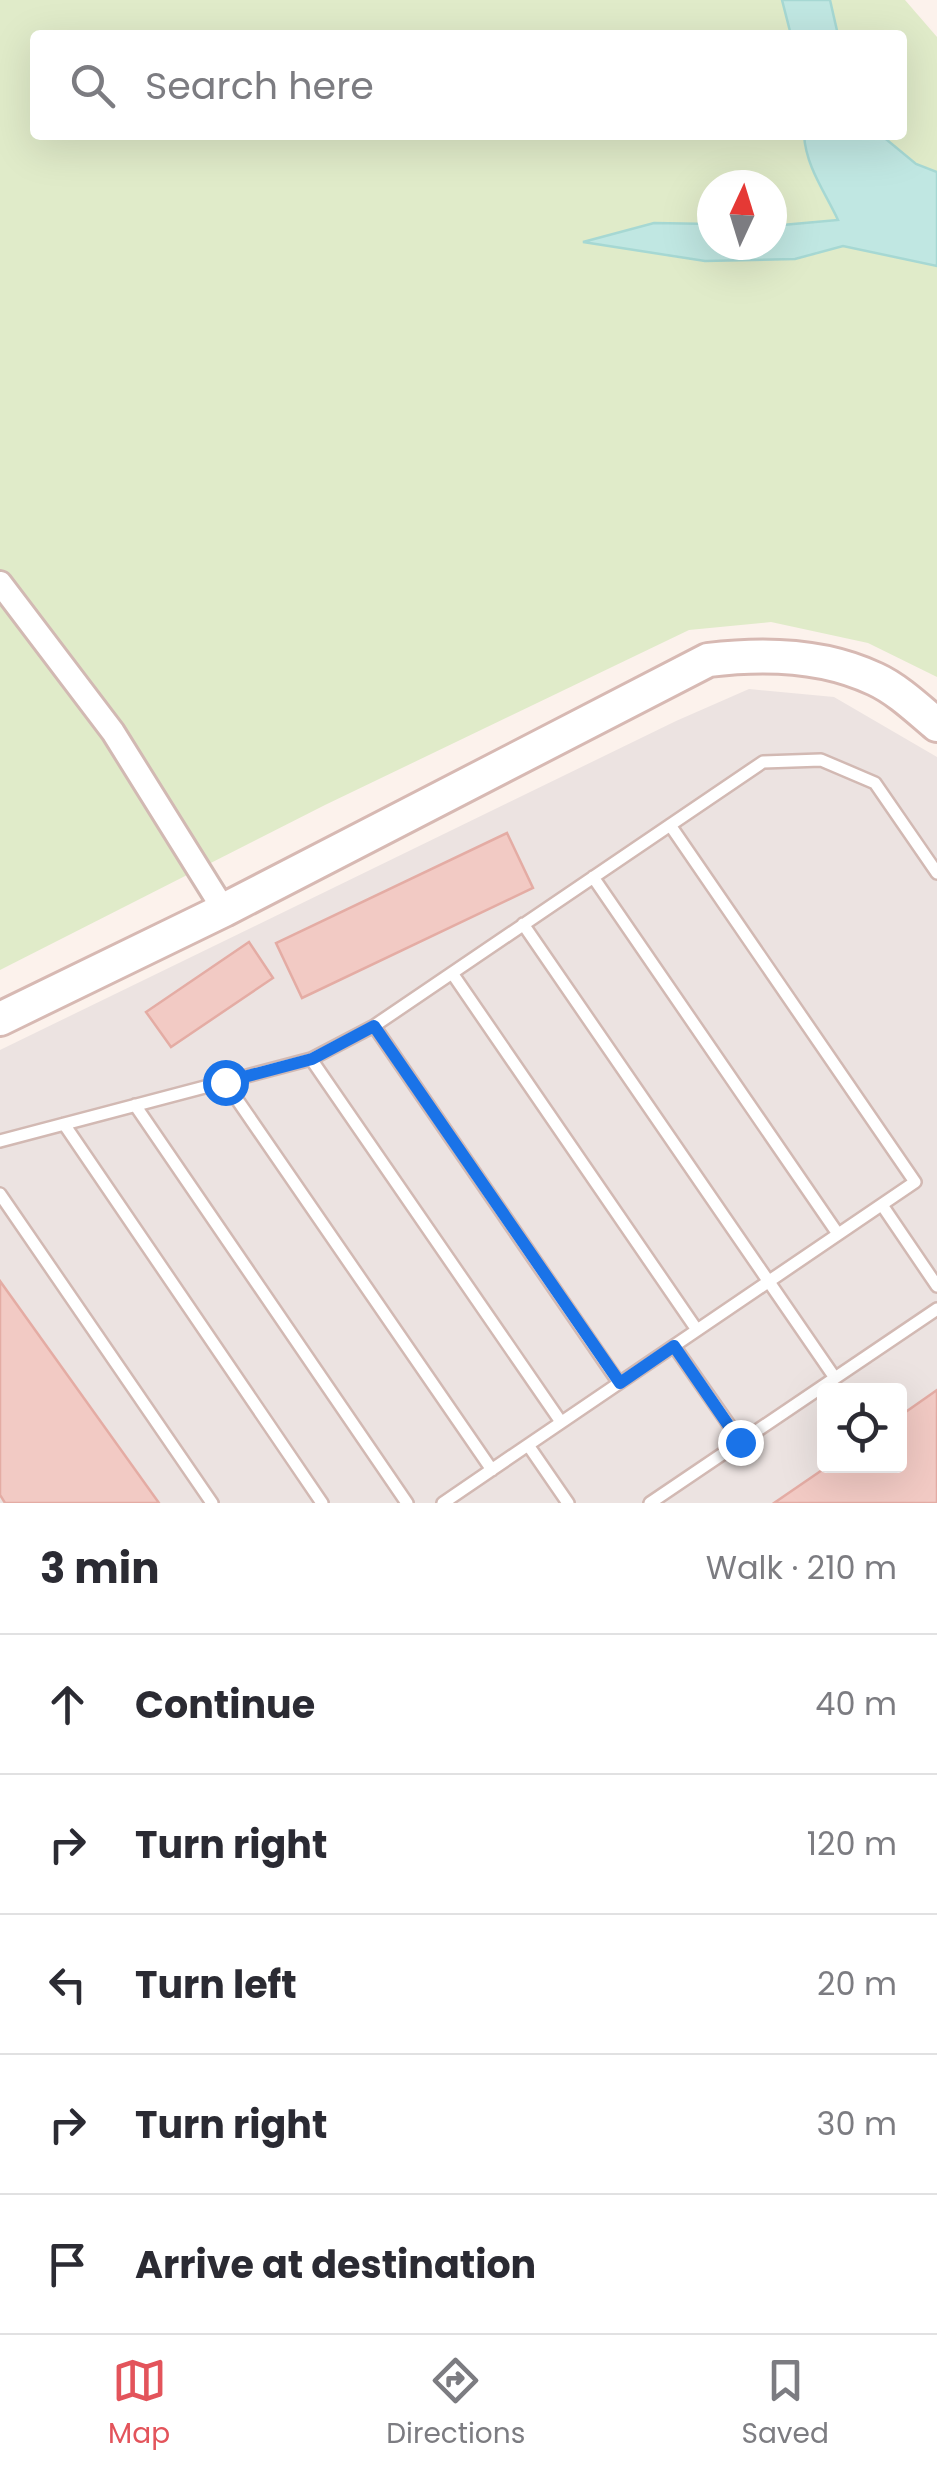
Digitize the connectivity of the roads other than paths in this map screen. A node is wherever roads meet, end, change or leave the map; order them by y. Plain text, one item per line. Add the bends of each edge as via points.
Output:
1 (0, 583) edge
2 (937, 725) edge
3 (670, 825) junction
4 (937, 873) edge
5 (593, 877) junction
6 (224, 910) junction
7 (523, 924) junction
8 (452, 973) junction
9 (0, 1018) edge
10 (374, 1026) junction
11 (312, 1059) junction
12 (225, 1082) junction
13 (135, 1105) junction
14 (64, 1124) junction
15 (0, 1141) edge
16 (0, 1194) edge
17 (882, 1205) junction
18 (838, 1234) junction
19 (769, 1282) junction
20 (937, 1286) edge
21 (937, 1308) edge
22 (697, 1330) junction
23 (674, 1346) junction
24 (835, 1378) junction
25 (620, 1383) junction
26 (561, 1422) junction
27 (740, 1442) junction
28 (528, 1445) junction
29 (492, 1470) junction
30 (212, 1503) edge
31 (322, 1503) edge
32 (407, 1503) edge
33 (442, 1503) edge
34 (568, 1503) edge
35 (650, 1503) edge

1 - 6 street via 113,732
2 - 6 street via 876,679 808,659 708,660
3 - 4 lane via 763,762 821,760 875,783
3 - 5 lane
3 - 17 lane via 915,1182
5 - 7 lane
5 - 18 lane
6 - 9 street
7 - 8 lane
7 - 19 lane
8 - 10 lane
8 - 22 lane
10 - 11 lane
10 - 25 lane
11 - 12 lane
11 - 26 lane
12 - 13 lane
12 - 29 lane
13 - 14 lane
13 - 32 lane
14 - 15 lane
14 - 31 lane
16 - 30 lane
17 - 18 lane
17 - 20 lane
18 - 19 lane
19 - 22 lane
19 - 24 lane
21 - 24 lane
22 - 23 lane
23 - 25 lane
23 - 27 lane
24 - 27 lane
25 - 26 lane
26 - 28 lane
27 - 35 lane
28 - 29 lane
28 - 34 lane
29 - 33 lane

